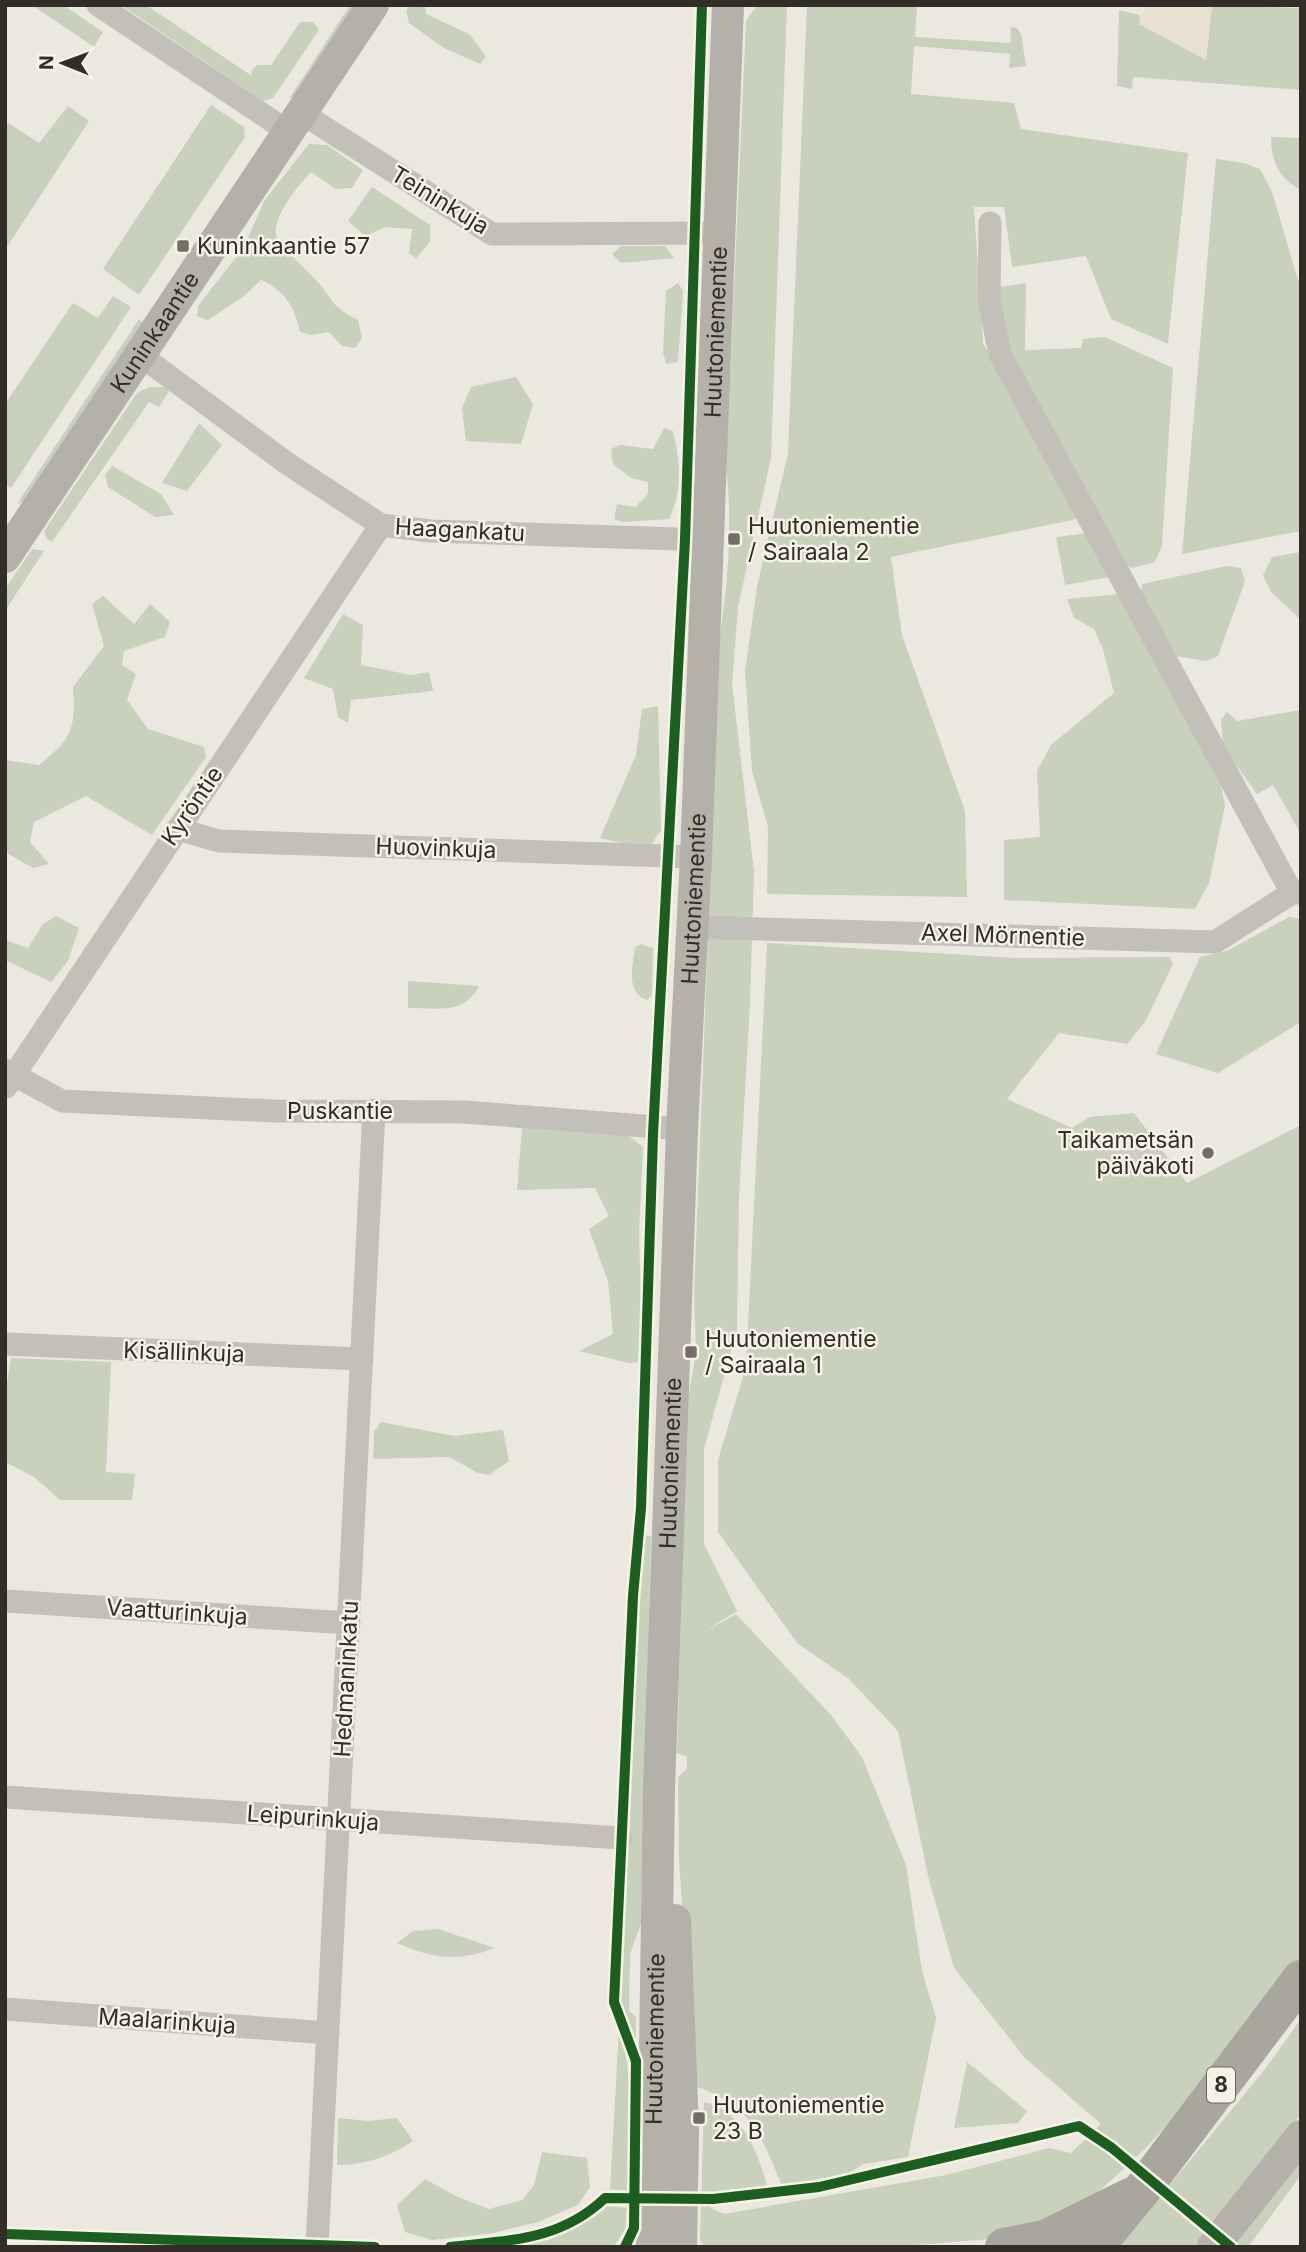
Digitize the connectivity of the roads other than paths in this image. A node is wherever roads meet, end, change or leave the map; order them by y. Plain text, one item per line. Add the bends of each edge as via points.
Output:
1 (98, 5) edge
2 (373, 5) edge
3 (728, 5) edge
4 (296, 123) junction
5 (990, 223) dead end
6 (719, 233) junction
7 (140, 355) junction
8 (381, 526) junction
9 (709, 540) junction
10 (5, 557) edge
11 (177, 829) junction
12 (696, 857) junction
13 (1297, 893) edge
14 (691, 927) junction
15 (8, 1078) edge
16 (374, 1110) junction
17 (682, 1129) junction
18 (5, 1344) edge
19 (362, 1359) junction
20 (5, 1601) edge
21 (349, 1623) junction
22 (659, 1790) junction
23 (5, 1797) edge
24 (339, 1820) junction
25 (621, 1838) dead end
26 (1301, 1979) edge
27 (5, 2009) edge
28 (328, 2032) junction
29 (1301, 2136) edge
30 (1141, 2191) junction
31 (317, 2247) edge
32 (652, 2247) edge
33 (681, 2247) edge
34 (1004, 2247) edge
35 (1096, 2247) edge
36 (1213, 2247) edge

1 - 4 street, Teininkuja
2 - 4 main road, Kuninkaantie
3 - 6 main road, Huutoniementie
4 - 6 street, Teininkuja via 492,234
4 - 7 main road, Kuninkaantie
5 - 13 street via 989,300 1000,354
6 - 9 main road, Huutoniementie
7 - 8 street, Haagankatu
7 - 10 main road, Kuninkaantie
8 - 9 street, Haagankatu
8 - 11 street, Kyröntie
9 - 12 main road, Huutoniementie
11 - 12 street, Huovinkuja via 219,841
11 - 15 street, Kyröntie
12 - 14 main road, Huutoniementie
13 - 14 street, Axel Mörnentie via 1214,942
14 - 17 main road, Huutoniementie
15 - 16 street, Puskantie via 62,1101 274,1111
16 - 17 street, Puskantie via 464,1112
16 - 19 street, Hedmaninkatu
17 - 22 main road, Huutoniementie
18 - 19 street, Kisällinkuja
19 - 21 street, Hedmaninkatu
20 - 21 street, Vaatturinkuja
21 - 24 street, Hedmaninkatu
22 - 32 main road, Huutoniementie
22 - 33 main road, Huutoniementie via 678,1941
23 - 24 street, Leipurinkuja
24 - 25 street, Leipurinkuja
24 - 28 street, Hedmaninkatu
26 - 30 highway, 8
27 - 28 street, Maalarinkuja
28 - 31 street, Hedmaninkatu
29 - 36 main road
30 - 34 highway via 1045,2239
30 - 35 highway, 8

